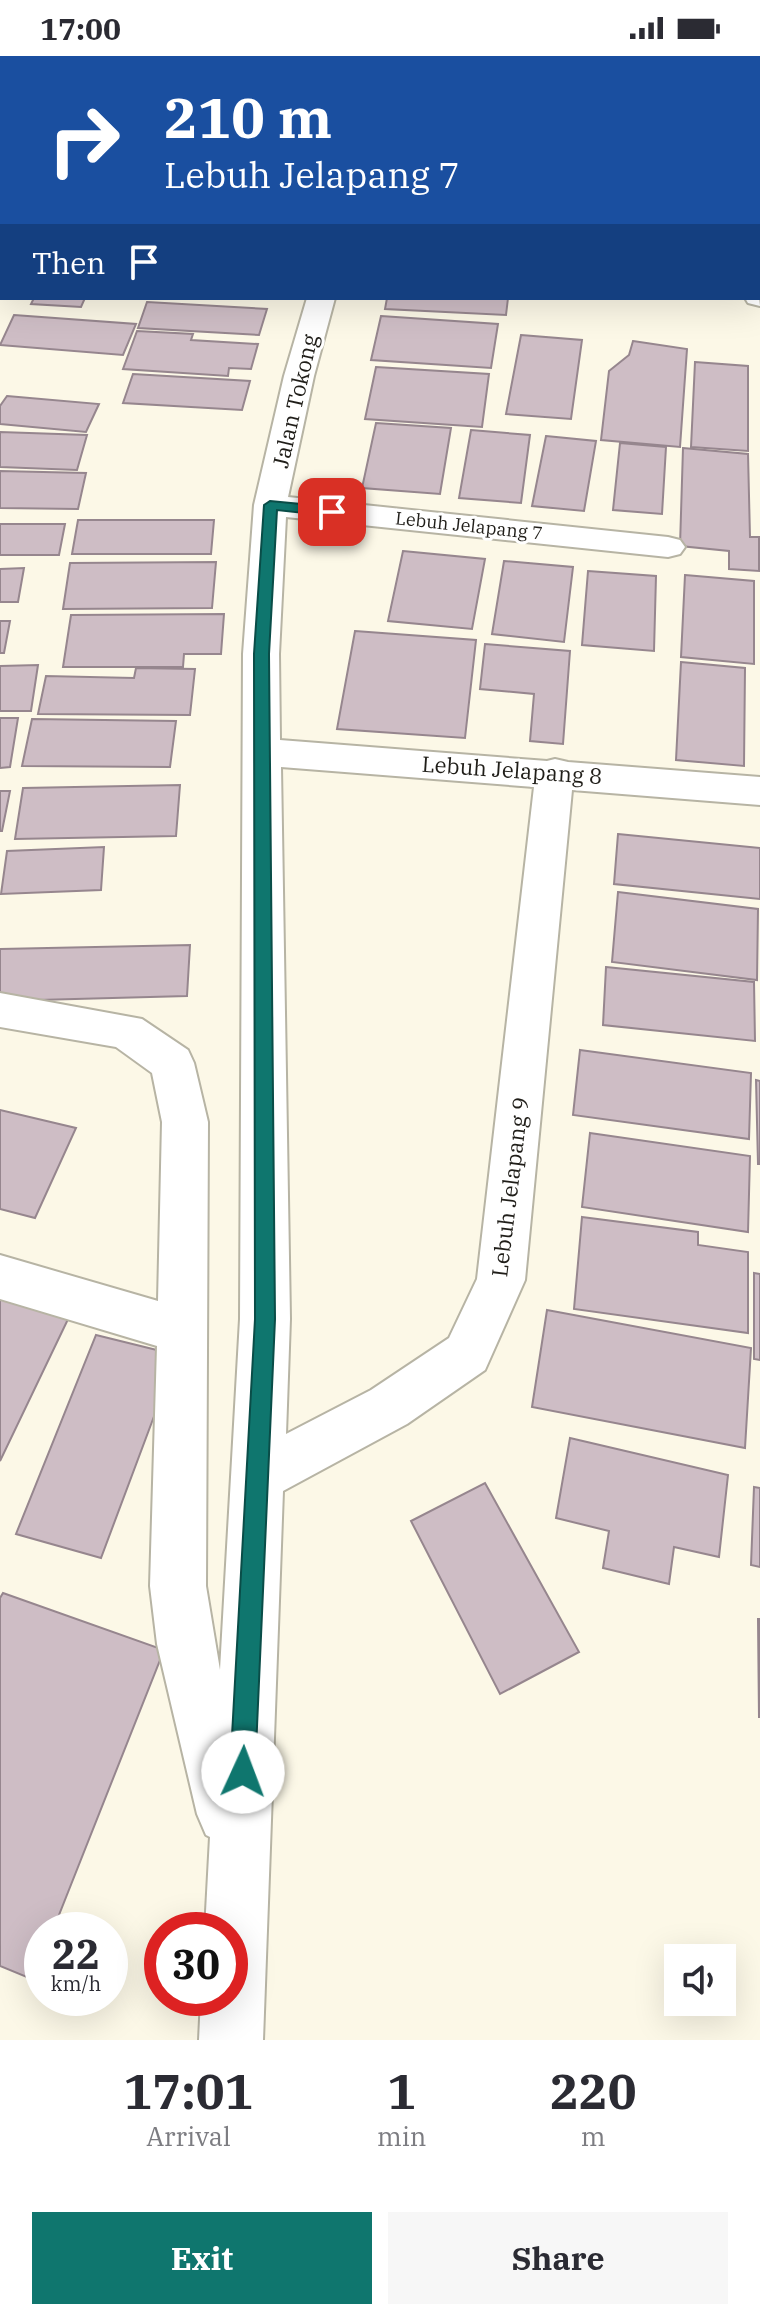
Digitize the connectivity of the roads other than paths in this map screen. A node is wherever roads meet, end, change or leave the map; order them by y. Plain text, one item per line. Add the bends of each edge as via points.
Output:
1 (320, 300) edge
2 (270, 505) junction
3 (668, 547) dead end
4 (264, 752) junction
5 (555, 772) junction
6 (760, 791) edge
7 (0, 1010) edge
8 (0, 1277) edge
9 (183, 1331) junction
10 (257, 1477) junction
11 (239, 1865) junction
12 (231, 2040) edge

1 - 2 street, Jalan Tokong
2 - 3 street, Lebuh Jelapang 7
2 - 4 street, Jalan Tokong via 261,654
4 - 5 street, Lebuh Jelapang 8
4 - 10 street, Jalan Tokong via 265,1319
5 - 6 street, Lebuh Jelapang 8
5 - 10 street, Lebuh Jelapang 9 via 501,1280 467,1354 389,1407
7 - 9 street via 127,1031 172,1063 185,1122
8 - 9 street
9 - 11 street via 178,1586 185,1644
10 - 11 street, Jalan Tokong
11 - 12 street, Jalan Tokong

